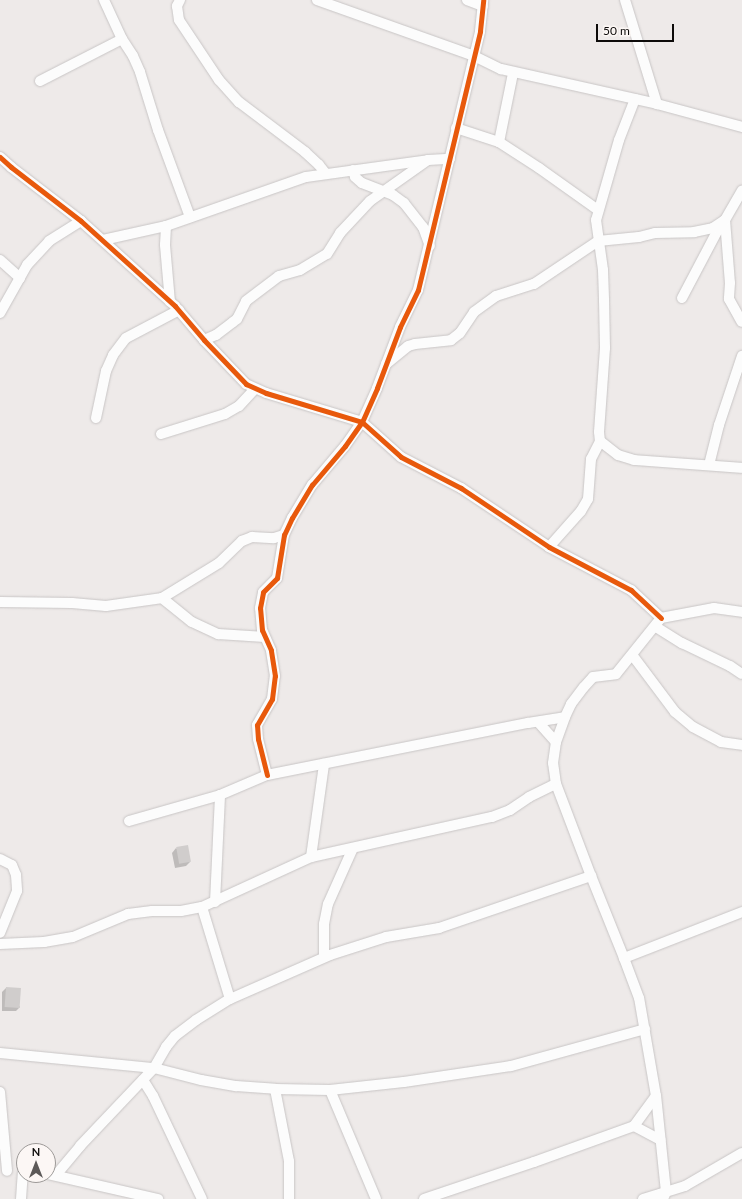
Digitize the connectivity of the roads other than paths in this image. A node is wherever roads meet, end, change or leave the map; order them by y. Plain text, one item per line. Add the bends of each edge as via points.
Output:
1 (104, 0) edge
2 (180, 0) edge
3 (317, 0) edge
4 (467, 0) edge
5 (625, 0) edge
6 (483, 3) edge
7 (122, 39) junction
8 (474, 56) junction
9 (512, 73) junction
10 (40, 81) dead end
11 (635, 99) junction
12 (657, 104) junction
13 (742, 126) edge
14 (456, 128) junction
15 (499, 142) junction
16 (0, 157) edge
17 (450, 159) junction
18 (428, 160) junction
19 (353, 170) junction
20 (326, 174) junction
21 (383, 191) junction
22 (742, 191) edge
23 (598, 210) junction
24 (190, 218) junction
25 (81, 221) junction
26 (724, 221) junction
27 (166, 226) junction
28 (103, 240) junction
29 (598, 241) junction
30 (430, 246) junction
31 (0, 260) edge
32 (20, 278) junction
33 (682, 298) dead end
34 (170, 302) junction
35 (179, 310) junction
36 (0, 313) edge
37 (742, 322) edge
38 (204, 340) junction
39 (742, 356) edge
40 (385, 365) junction
41 (255, 389) junction
42 (96, 418) dead end
43 (362, 422) junction
44 (161, 434) dead end
45 (600, 441) junction
46 (709, 465) junction
47 (742, 468) edge
48 (284, 534) junction
49 (549, 547) junction
50 (162, 598) junction
51 (0, 602) edge
52 (742, 612) edge
53 (659, 623) junction
54 (265, 637) junction
55 (633, 656) junction
56 (742, 674) edge
57 (565, 717) junction
58 (538, 722) junction
59 (556, 742) junction
60 (742, 745) edge
61 (324, 764) junction
62 (266, 775) junction
63 (556, 784) junction
64 (220, 794) junction
65 (129, 821) dead end
66 (353, 848) junction
67 (312, 857) junction
68 (0, 859) edge
69 (591, 876) junction
70 (215, 902) junction
71 (202, 907) junction
72 (742, 912) edge
73 (0, 933) edge
74 (0, 944) edge
75 (324, 957) junction
76 (624, 958) junction
77 (230, 999) junction
78 (645, 1029) junction
79 (0, 1053) edge
80 (154, 1068) junction
81 (143, 1080) junction
82 (275, 1089) junction
83 (330, 1090) junction
84 (0, 1092) edge
85 (656, 1096) junction
86 (634, 1126) junction
87 (660, 1140) junction
88 (742, 1153) edge
89 (56, 1170) edge
90 (3, 1172) edge
91 (16, 1173) edge
92 (56, 1175) edge
93 (22, 1183) edge
94 (664, 1195) edge
95 (21, 1199) edge
96 (158, 1199) edge
97 (202, 1199) edge
98 (289, 1199) edge
99 (376, 1199) edge
100 (424, 1199) edge
101 (643, 1199) edge

1 - 7 street
2 - 20 street via 177,6 179,20 219,80 239,102 305,152
3 - 8 street
4 - 6 street
5 - 12 street
6 - 8 street
7 - 10 street
7 - 24 street via 140,72
8 - 9 street
8 - 14 street
9 - 11 street
9 - 15 street
11 - 12 street
11 - 23 street via 619,140
12 - 13 street
14 - 15 street
14 - 17 street
15 - 23 street
16 - 25 street
17 - 18 street
17 - 30 street
18 - 19 street
18 - 21 street
19 - 20 street
19 - 21 street via 355,177 362,183
20 - 24 street via 276,186
21 - 30 street via 404,203 423,227
21 - 38 street via 340,233 327,254 300,270 279,276 246,301 234,322
22 - 26 street
23 - 29 street
24 - 27 street
25 - 28 street
25 - 32 street via 49,241 27,264
26 - 29 street via 704,230 654,233
26 - 33 street
26 - 37 street via 730,283 729,299
27 - 28 street
27 - 34 street
28 - 34 street
29 - 40 street via 534,284 496,296 474,312 460,333 451,340 408,346
29 - 45 street via 603,270 605,348
30 - 40 street via 418,290
31 - 32 street
32 - 36 street
34 - 35 street
35 - 38 street
35 - 42 street via 126,338 113,354 106,371
38 - 41 street via 246,384
39 - 46 street via 719,425
40 - 43 street
41 - 43 street
41 - 44 street via 239,406 224,414
43 - 48 street via 312,485
43 - 49 street via 401,457 461,488
45 - 46 street via 618,455 634,460
45 - 49 street via 591,459 588,499 581,511
46 - 47 street
48 - 50 street via 274,538 252,537 242,541 219,564
48 - 54 street via 277,578 263,592 260,608
49 - 53 street via 631,590
50 - 51 street via 106,606
50 - 54 street via 192,622 218,634
52 - 53 street via 714,608
53 - 55 street
53 - 56 street via 682,643
54 - 62 street via 271,650 275,676 272,699 257,725
55 - 57 street via 616,674 590,679 571,704
55 - 60 street via 675,712 693,727 721,742
57 - 58 street
57 - 59 street
58 - 59 street
58 - 61 street
59 - 63 street via 553,763
61 - 62 street
61 - 67 street
62 - 64 street
63 - 66 street via 510,810 492,817
63 - 69 street
64 - 65 street
64 - 70 street
66 - 67 street
66 - 75 street via 328,904 324,924
67 - 70 street
68 - 73 street via 12,865 16,875 17,891
69 - 75 street via 439,928 386,937
69 - 76 street
70 - 71 street
71 - 74 street via 181,911 128,914 73,937 44,942
71 - 77 street
72 - 76 street
75 - 77 street
76 - 78 street via 638,998
77 - 80 street via 175,1036
78 - 83 street via 511,1066
78 - 85 street
79 - 80 street
80 - 81 street
80 - 82 street via 201,1080
81 - 89 street
81 - 97 street via 154,1096
82 - 83 street
82 - 98 street via 289,1161
83 - 99 street
84 - 90 street
85 - 86 street
85 - 87 street
86 - 87 street
86 - 100 street
87 - 94 street
88 - 94 street via 685,1186
90 - 91 street
92 - 96 street
93 - 95 street
94 - 101 street

